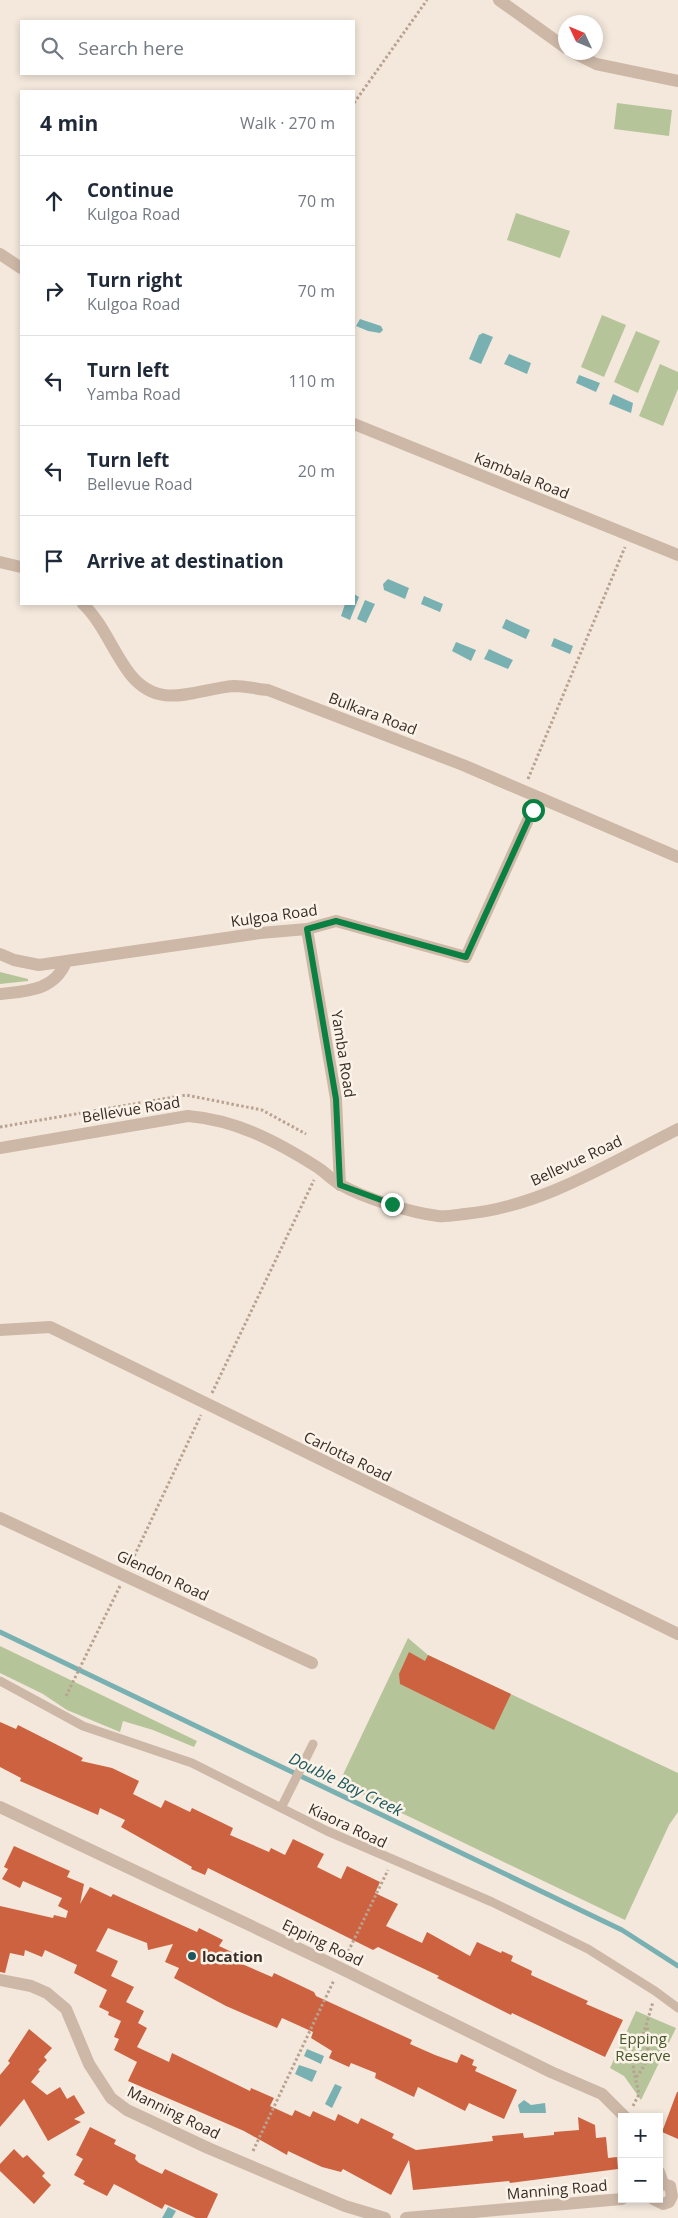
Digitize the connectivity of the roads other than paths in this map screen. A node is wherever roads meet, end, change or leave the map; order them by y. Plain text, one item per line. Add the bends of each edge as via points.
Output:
1 (499, 0) edge
2 (558, 42) edge
3 (588, 60) edge
4 (678, 81) edge
5 (0, 254) edge
6 (20, 267) edge
7 (355, 424) edge
8 (678, 554) edge
9 (0, 562) edge
10 (20, 567) edge
11 (84, 605) edge
12 (538, 798) junction
13 (678, 858) edge
14 (307, 929) junction
15 (0, 954) edge
16 (66, 962) junction
17 (0, 994) edge
18 (678, 1129) edge
19 (0, 1148) edge
20 (340, 1185) junction
21 (0, 1330) edge
22 (0, 1518) edge
23 (678, 1634) edge
24 (312, 1663) dead end
25 (0, 1681) edge
26 (312, 1744) dead end
27 (0, 1807) edge
28 (281, 1808) junction
29 (0, 1980) edge
30 (678, 2008) edge
31 (626, 2113) edge
32 (663, 2181) edge
33 (675, 2198) edge
34 (618, 2199) edge
35 (660, 2203) edge
36 (385, 2218) edge
37 (406, 2218) edge

1 - 2 street
3 - 4 street
5 - 6 street
7 - 8 street, Kambala Road
9 - 10 street
11 - 12 street, Bulkara Road via 131,675 152,692 175,698 236,686 268,690 463,765
12 - 13 street, Bulkara Road
12 - 14 street, Kulgoa Road via 466,957 336,921
14 - 16 street, Kulgoa Road
14 - 20 street, Yamba Road via 336,1099
15 - 16 street, Kulgoa Road via 39,966
16 - 17 street via 62,972 47,985
18 - 20 street, Bellevue Road via 543,1196 482,1212 439,1216 392,1204
19 - 20 street, Bellevue Road via 188,1116 214,1118 283,1145
21 - 23 street, Carlotta Road via 50,1326
22 - 24 street, Glendon Road
25 - 28 lane, Kiaora Road via 83,1726 192,1763
26 - 28 lane
27 - 31 street, Epping Road via 602,2094
28 - 30 lane, Kiaora Road via 492,1902 579,1945
29 - 36 street, Manning Road via 31,1986 66,2009 89,2064 111,2098 127,2110 330,2200
32 - 33 street via 670,2186
33 - 35 street
34 - 37 street, Manning Road

